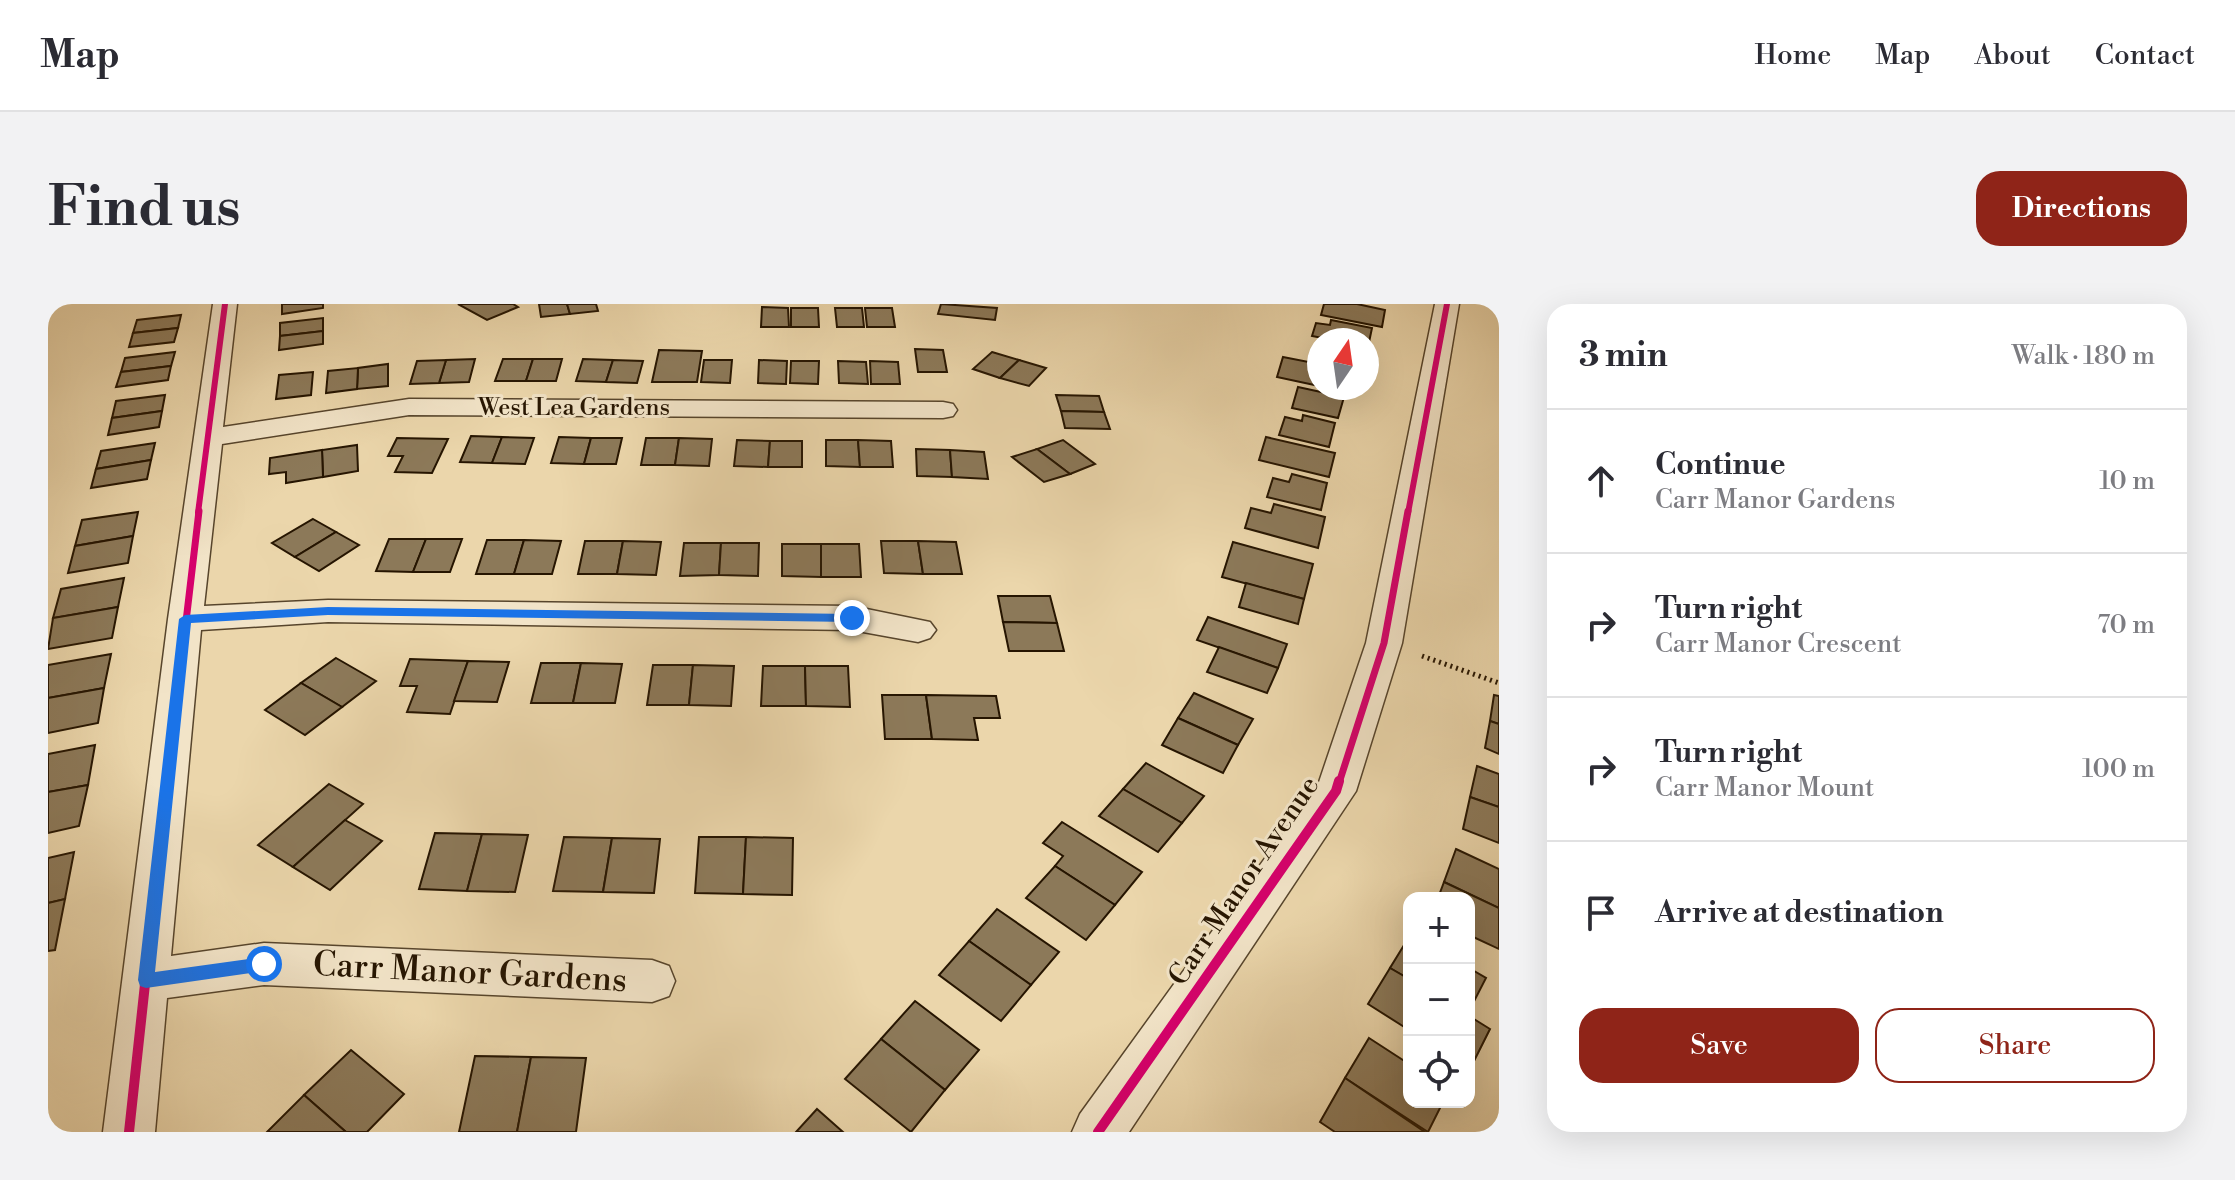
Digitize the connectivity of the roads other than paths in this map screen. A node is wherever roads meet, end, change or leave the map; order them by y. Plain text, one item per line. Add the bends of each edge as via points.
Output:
1 (225, 304) edge
2 (1447, 304) edge
3 (943, 410) dead end
4 (208, 438) junction
5 (185, 619) junction
6 (918, 630) dead end
7 (146, 980) junction
8 (652, 981) dead end
9 (129, 1132) edge
10 (1098, 1132) edge

1 - 4 street
2 - 10 street, Carr Manor Avenue via 1384,643 1336,791
3 - 4 street, West Lea Gardens via 409,407
4 - 5 street
5 - 6 street via 328,611 852,618
5 - 7 street
7 - 8 street, Carr Manor Gardens via 264,964
7 - 9 street

